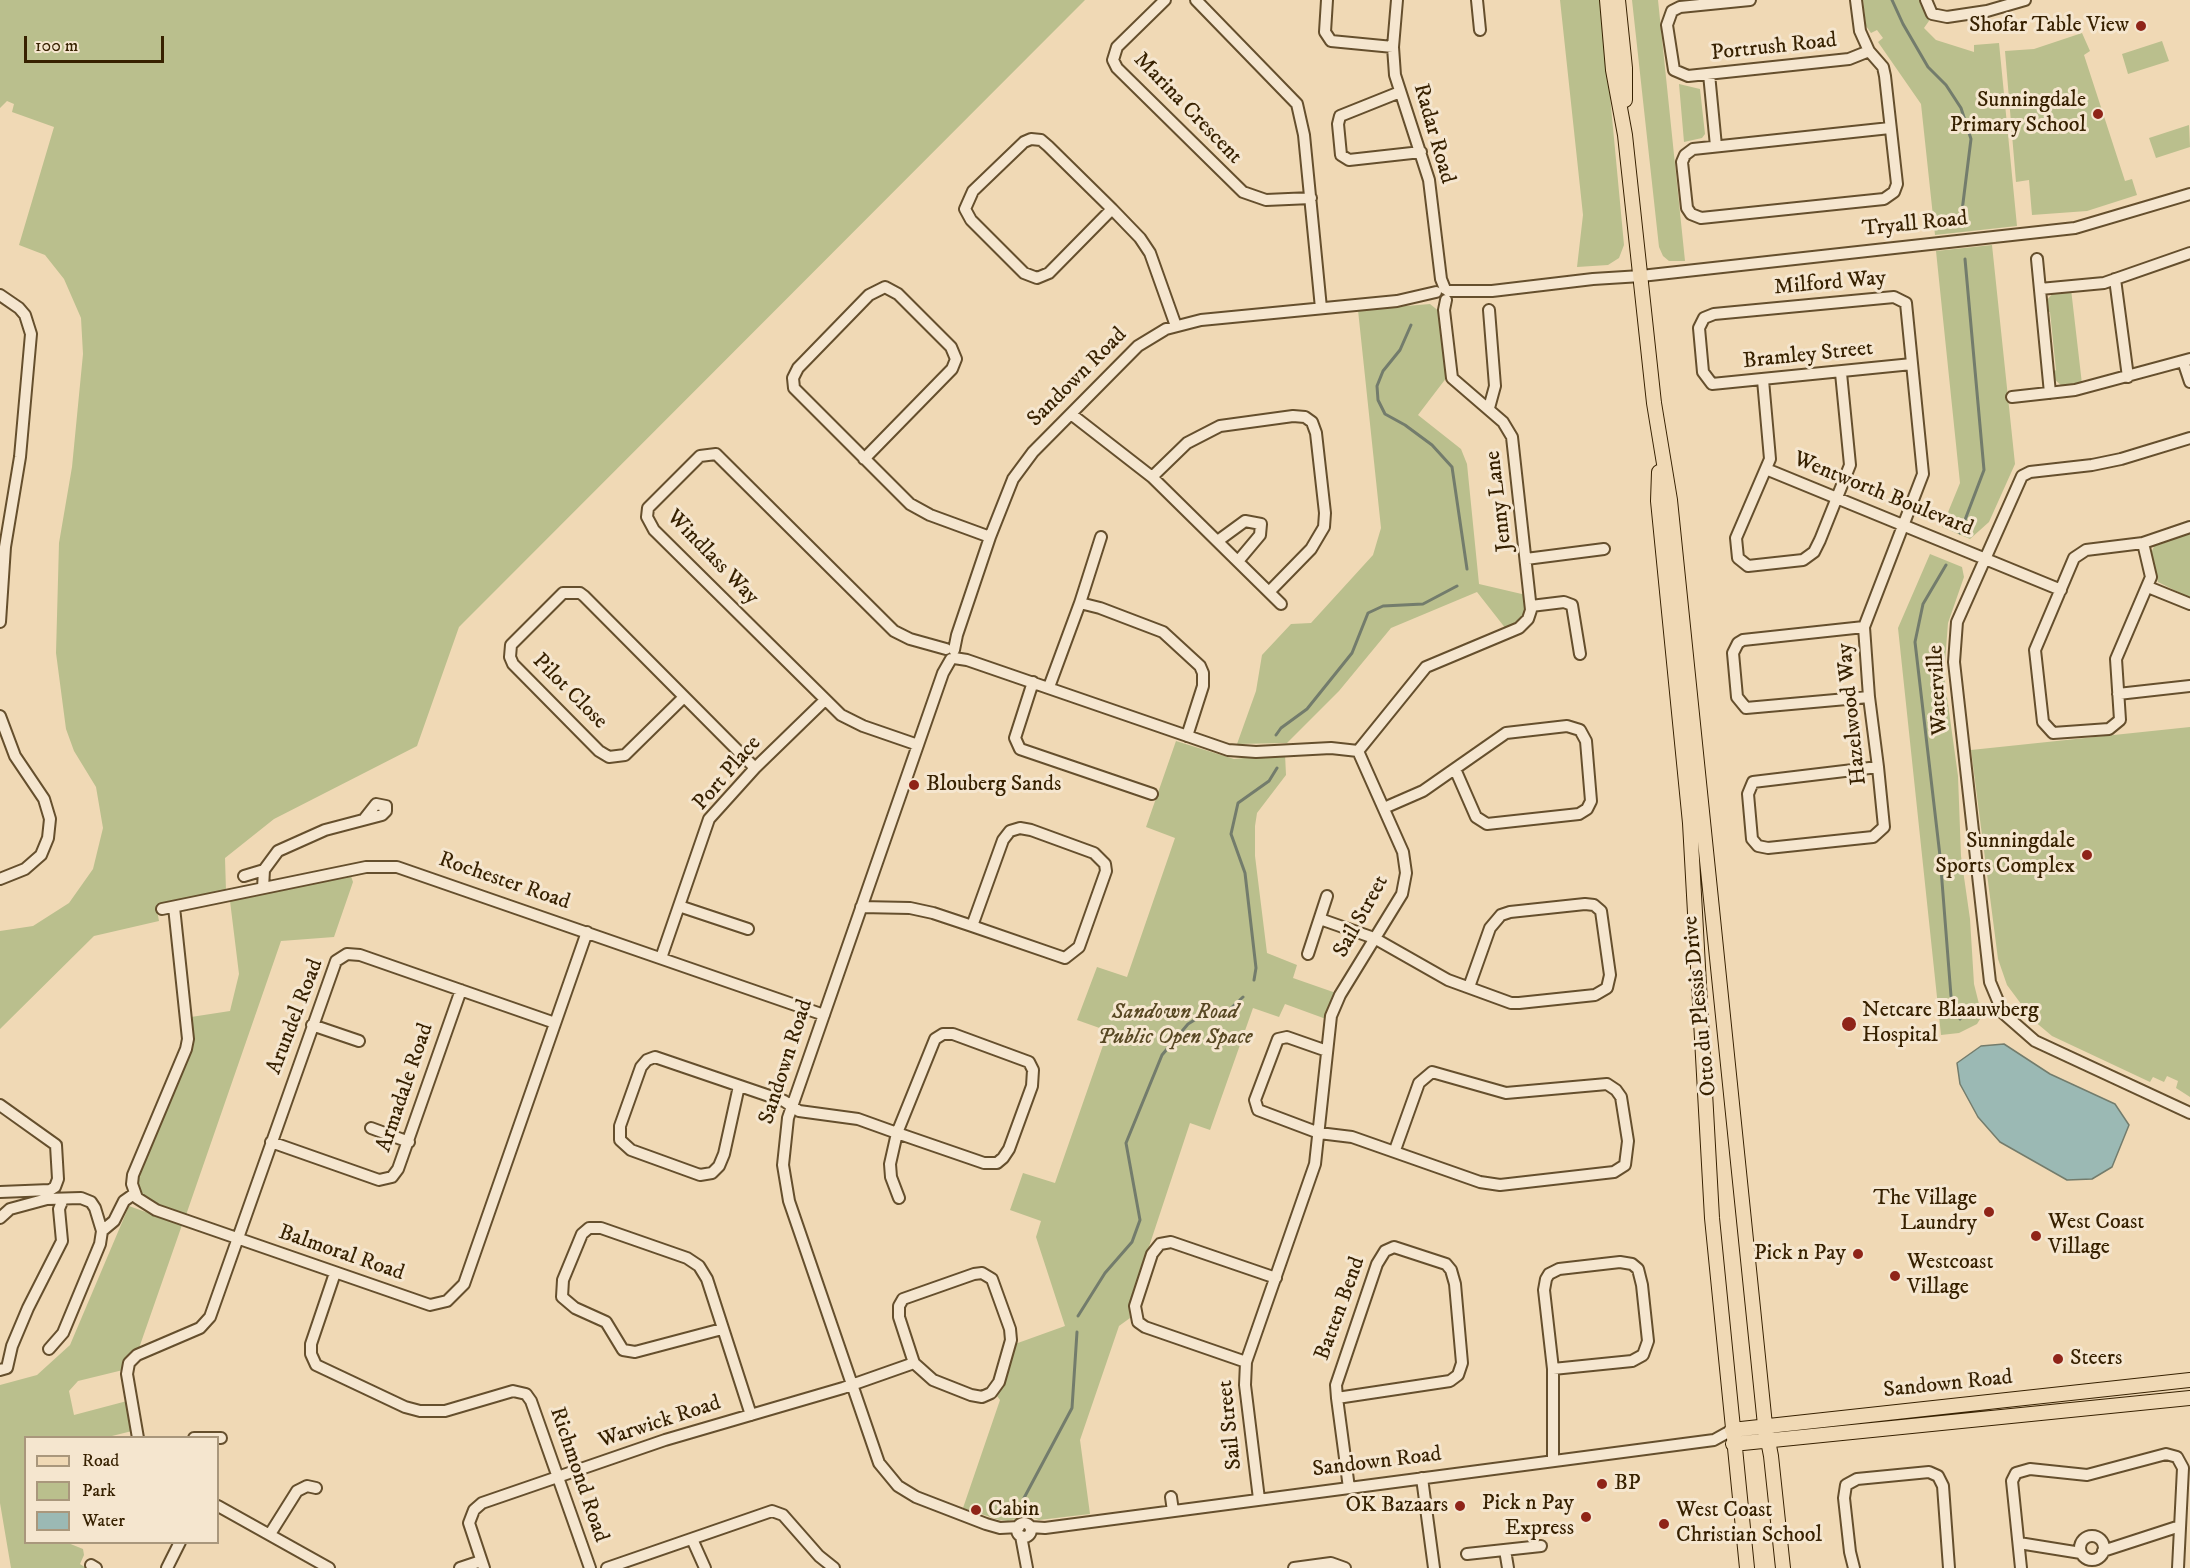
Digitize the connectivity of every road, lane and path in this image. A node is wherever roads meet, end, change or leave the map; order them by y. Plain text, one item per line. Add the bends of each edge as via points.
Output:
1 (1165, 0) edge
2 (1196, 0) edge
3 (1327, 0) edge
4 (1397, 0) edge
5 (1478, 0) edge
6 (1607, 0) edge
7 (1618, 0) edge
8 (1750, 0) edge
9 (1856, 0) edge
10 (1926, 0) edge
11 (2025, 0) edge
12 (1697, 3) edge
13 (1480, 30) dead end
14 (1393, 47) junction
15 (1869, 51) junction
16 (1709, 74) junction
17 (1400, 92) junction
18 (1890, 128) junction
19 (1625, 135) junction
20 (1716, 146) junction
21 (1421, 152) junction
22 (2190, 194) edge
23 (1311, 198) junction
24 (1112, 209) junction
25 (2190, 254) edge
26 (2037, 259) dead end
27 (1641, 276) junction
28 (2115, 279) junction
29 (2040, 289) junction
30 (0, 295) edge
31 (1442, 295) junction
32 (1321, 308) junction
33 (1489, 310) dead end
34 (1176, 326) junction
35 (2187, 360) edge
36 (1912, 364) junction
37 (1841, 373) junction
38 (2128, 377) junction
39 (1763, 380) junction
40 (1708, 382) joint
41 (2190, 382) edge
42 (2050, 393) junction
43 (2012, 397) dead end
44 (1489, 408) junction
45 (1071, 414) junction
46 (2190, 438) edge
47 (1659, 440) junction
48 (864, 459) junction
49 (1766, 469) junction
50 (1152, 477) junction
51 (1837, 499) junction
52 (1904, 526) junction
53 (2190, 527) edge
54 (990, 537) junction
55 (1101, 537) dead end
56 (1219, 540) junction
57 (2143, 543) junction
58 (1604, 549) dead end
59 (1984, 557) junction
60 (1526, 559) junction
61 (1239, 560) junction
62 (2148, 587) junction
63 (2061, 590) junction
64 (1269, 591) junction
65 (1080, 603) junction
66 (1281, 603) dead end
67 (2190, 604) edge
68 (1531, 606) junction
69 (0, 622) edge
70 (1864, 627) junction
71 (950, 653) junction
72 (1580, 654) dead end
73 (1033, 682) junction
74 (2190, 686) edge
75 (1049, 687) junction
76 (2118, 694) junction
77 (684, 697) junction
78 (1869, 697) junction
79 (825, 700) junction
80 (0, 716) edge
81 (1187, 736) junction
82 (918, 745) junction
83 (1358, 751) junction
84 (1878, 766) junction
85 (755, 768) junction
86 (1455, 769) junction
87 (1152, 794) dead end
88 (1384, 808) junction
89 (365, 818) dead end
90 (264, 870) junction
91 (244, 876) dead end
92 (0, 879) edge
93 (263, 888) junction
94 (1327, 896) dead end
95 (679, 906) junction
96 (174, 907) junction
97 (861, 908) junction
98 (162, 909) dead end
99 (1320, 919) junction
100 (972, 926) junction
101 (748, 930) dead end
102 (587, 932) junction
103 (1374, 938) junction
104 (1308, 954) dead end
105 (661, 958) junction
106 (1469, 987) junction
107 (461, 990) junction
108 (824, 1015) junction
109 (555, 1023) junction
110 (312, 1024) junction
111 (359, 1041) dead end
112 (1327, 1051) junction
113 (739, 1086) junction
114 (0, 1105) edge
115 (792, 1106) junction
116 (2190, 1113) edge
117 (371, 1128) dead end
118 (897, 1133) junction
119 (1318, 1133) junction
120 (271, 1142) junction
121 (409, 1142) junction
122 (1395, 1150) junction
123 (0, 1192) edge
124 (134, 1194) junction
125 (899, 1198) dead end
126 (63, 1199) junction
127 (0, 1218) edge
128 (102, 1231) junction
129 (237, 1238) junction
130 (335, 1273) junction
131 (1275, 1278) junction
132 (722, 1329) junction
133 (49, 1349) dead end
134 (1246, 1362) junction
135 (914, 1363) junction
136 (1553, 1369) junction
137 (0, 1370) edge
138 (2190, 1380) edge
139 (851, 1385) junction
140 (1337, 1398) junction
141 (2190, 1398) edge
142 (751, 1415) junction
143 (1765, 1425) junction
144 (1732, 1430) junction
145 (138, 1436) edge
146 (1714, 1440) junction
147 (1767, 1442) junction
148 (1733, 1444) junction
149 (1553, 1461) junction
150 (558, 1477) junction
151 (1422, 1478) junction
152 (316, 1488) dead end
153 (1349, 1488) junction
154 (1171, 1497) dead end
155 (1259, 1499) junction
156 (219, 1507) edge
157 (1173, 1511) junction
158 (2180, 1526) junction
159 (1022, 1533) junction
160 (270, 1534) junction
161 (692, 1539) junction
162 (2019, 1543) junction
163 (179, 1544) edge
164 (1541, 1546) dead end
165 (1505, 1550) junction
166 (2103, 1551) junction
167 (2081, 1553) junction
168 (1467, 1554) dead end
169 (483, 1564) edge
170 (2093, 1564) edge
171 (167, 1568) edge
172 (329, 1568) edge
173 (460, 1568) edge
174 (590, 1568) edge
175 (607, 1568) edge
176 (705, 1568) edge
177 (834, 1568) edge
178 (1027, 1568) edge
179 (1294, 1568) edge
180 (1346, 1568) edge
181 (1434, 1568) edge
182 (1508, 1568) edge
183 (1747, 1568) edge
184 (1783, 1568) edge
185 (1854, 1568) edge
186 (1949, 1568) edge
187 (2021, 1568) edge
188 (2178, 1568) edge

1 - 23 street, Marina Crescent via 1117,46 1113,60 1117,68 1243,192 1266,200
2 - 23 street via 1297,104
3 - 14 street via 1324,32 1330,41
4 - 14 street, Radar Road
5 - 13 street
6 - 19 main road via 1612,70
7 - 19 main road via 1625,68
8 - 12 street
9 - 15 street via 1860,31
10 - 11 street via 1932,14 1947,16 1988,11
12 - 16 street, Portrush Road via 1676,9 1668,18 1672,66 1682,75
14 - 17 street, Radar Road
15 - 16 street, Portrush Road via 1849,59
15 - 18 street via 1883,68
16 - 20 street
17 - 21 street, Radar Road
17 - 21 street via 1342,114 1338,124 1341,155 1349,160
18 - 20 street
18 - 20 street via 1897,184 1884,199 1698,218 1687,208 1682,162 1693,149
19 - 27 main road, Otto du Plessis Drive
21 - 31 street, Radar Road via 1429,180
22 - 27 street, Tryall Road via 2075,228
23 - 32 street
24 - 24 street via 1044,142 1036,139 1024,142 973,191 965,208 971,220 1024,273 1037,278 1049,273
24 - 34 street via 1145,245
25 - 28 street
26 - 29 street
27 - 31 street, Sandown Road
27 - 47 main road, Otto du Plessis Drive
28 - 29 street
28 - 38 street
29 - 42 street
30 - 69 street via 25,315 31,334 20,457 5,547
31 - 32 street, Sandown Road
31 - 44 street, Jenny Lane via 1452,378
32 - 34 street, Sandown Road
33 - 44 street via 1495,386
34 - 45 street, Sandown Road via 1138,346
35 - 38 street
35 - 41 street
36 - 37 street, Bramley Street
36 - 40 street, Milford Way via 1906,303 1894,297 1708,316 1699,328 1703,372
36 - 52 street, Milford Way via 1923,474
37 - 39 street, Bramley Street
37 - 51 street via 1850,465
38 - 42 street
39 - 40 street, Bramley Street via 1719,385
39 - 49 street via 1770,452
42 - 43 street
44 - 60 street, Jenny Lane via 1507,426 1514,442
45 - 50 street
45 - 54 street, Sandown Road via 1020,468
46 - 59 street, Waterville via 2092,465 2025,474 2018,480
47 - 143 main road, Otto du Plessis Drive via 1670,501
47 - 144 main road, Otto du Plessis Drive via 1658,501 1690,824 1712,1218
48 - 48 street via 794,388 792,381 798,368 861,303 876,289 885,287 906,301 951,347 956,359 952,369
48 - 54 street via 918,510
49 - 51 street, Wentworth Boulevard
49 - 51 street via 1736,538 1738,558 1745,566 1795,562 1810,556
50 - 56 street
50 - 64 street via 1187,443 1220,426 1293,416 1312,422 1324,527 1311,549
51 - 52 street, Wentworth Boulevard
52 - 59 street, Wentworth Boulevard
52 - 70 street, Hazelwood Way
53 - 57 street
54 - 71 street, Sandown Road
55 - 65 street
56 - 61 street
56 - 61 street via 1245,521 1261,523 1260,535
57 - 62 street via 2151,577
57 - 63 street via 2079,553
58 - 60 street
59 - 63 street, Wentworth Boulevard
59 - 116 street, Waterville via 1957,622 1954,662 1990,982 2003,1013 2035,1041
60 - 68 street, Jenny Lane
61 - 64 street
62 - 67 street
62 - 76 street via 2116,659
63 - 76 street via 2035,650 2044,726 2056,734 2112,728 2121,715
64 - 66 street
65 - 75 street
65 - 81 street via 1155,628 1200,666 1203,686
68 - 72 street via 1564,602 1572,605
68 - 83 street via 1528,619 1519,628 1426,667
70 - 78 street, Hazelwood Way
70 - 78 street via 1743,640 1733,653 1737,697 1746,708
71 - 73 street
71 - 79 street, Windlass Way via 894,631 719,456 700,456 652,502 647,517 650,525
71 - 82 street, Sandown Road
73 - 75 street
73 - 87 street via 1015,738 1020,749
74 - 76 street
75 - 81 street
77 - 77 street, Pilot Close via 580,593 563,593 511,645 513,664 609,757 625,755
77 - 85 street, Pilot Close
78 - 84 street, Hazelwood Way
79 - 82 street, Windlass Way via 852,722
79 - 85 street, Port Place
80 - 92 street via 15,756 44,799 50,819 48,838 35,861
81 - 83 street via 1235,751
82 - 97 street, Sandown Road
83 - 88 street, Sail Street
84 - 84 street, Hazelwood Way via 1758,779 1751,784 1748,794 1752,839 1763,848 1881,833 1884,824
85 - 95 street, Port Place via 709,819
86 - 86 street via 1506,733 1572,726 1580,730 1586,741 1591,801 1579,814 1487,824 1476,817
86 - 88 street via 1423,791
88 - 103 street, Sail Street via 1403,852 1406,873 1402,894
89 - 90 street via 289,844 278,850
90 - 91 street
90 - 93 street
93 - 96 street, Rochester Road
93 - 102 street, Rochester Road via 373,866 397,867
94 - 99 street
95 - 101 street
95 - 105 street, Port Place
96 - 98 street, Rochester Road
96 - 124 street via 188,1039 137,1164
97 - 100 street via 910,908
97 - 108 street, Sandown Road
99 - 103 street
99 - 104 street
100 - 100 street via 1069,956 1079,947 1106,872 1105,864 1094,853 1031,830 1010,831 1003,840
102 - 105 street, Rochester Road
102 - 109 street, Balmoral Road
103 - 106 street via 1428,971
103 - 112 street, Sail Street via 1334,1007
105 - 108 street, Rochester Road
106 - 106 street via 1515,1003 1602,993 1610,975 1601,911 1585,904 1501,915 1490,928
107 - 109 street, Arundel Road
107 - 110 street, Arundel Road via 347,954 333,965
107 - 121 street, Armadale Road
108 - 115 street, Sandown Road
109 - 130 street, Balmoral Road via 464,1284 457,1294 442,1303 424,1304
110 - 111 street
110 - 120 street, Arundel Road
112 - 119 street, Sail Street
112 - 119 street via 1287,1037 1278,1039 1255,1103 1260,1112
113 - 113 street via 651,1058 641,1067 620,1126 620,1140 631,1150 700,1174 712,1173 724,1154
113 - 115 street
114 - 123 street via 56,1145 58,1179 50,1190
115 - 118 street via 799,1111 858,1119
115 - 139 street, Sandown Road via 783,1153 786,1189
117 - 121 street
118 - 118 street via 984,1163 1000,1161 1010,1149 1032,1086 1031,1065 1024,1059 943,1034 927,1055
118 - 125 street via 890,1170
119 - 122 street via 1352,1137
119 - 131 street, Sail Street via 1314,1170
120 - 121 street, Armadale Road via 384,1180 397,1172
120 - 129 street, Arundel Road
122 - 122 street via 1480,1182 1500,1185 1614,1172 1626,1161 1628,1141 1621,1097 1607,1084 1506,1093 1432,1072 1419,1083
124 - 128 street
124 - 129 street, Balmoral Road via 147,1206
126 - 127 street via 13,1208
126 - 128 street via 90,1202
126 - 137 street via 59,1209 62,1240 28,1308 7,1368
128 - 133 street via 66,1327
129 - 130 street, Balmoral Road
129 - 145 street, Arundel Road via 205,1324 137,1355 129,1363 127,1374
130 - 150 street, Richmond Road via 311,1344 310,1354 316,1365 420,1411 445,1411 513,1391 522,1392 531,1401
131 - 134 street, Sail Street
131 - 134 street via 1171,1242 1160,1244 1152,1254 1135,1306 1138,1322
132 - 132 street via 706,1280 694,1262 597,1227 582,1233 561,1294 568,1305 606,1322 623,1350 635,1352
132 - 142 street
134 - 155 street, Sail Street via 1245,1385
135 - 135 street via 899,1317 903,1299 975,1274 992,1279 1011,1340 999,1382 991,1393 982,1397 971,1395 933,1380
135 - 139 street, Warwick Road
136 - 136 street via 1544,1290 1549,1274 1559,1269 1620,1262 1635,1266 1642,1285 1648,1341 1643,1355 1632,1361
136 - 149 street
138 - 143 main road, Sandown Road
139 - 142 street, Warwick Road
139 - 159 street, Sandown Road via 875,1455 898,1486 972,1520
140 - 140 street, Batten Bend via 1338,1377 1381,1256 1389,1249 1400,1248 1446,1264 1455,1284 1462,1363 1458,1375 1450,1381
140 - 153 street, Batten Bend
141 - 147 main road, Sandown Road
142 - 150 street, Warwick Road
143 - 144 main road, Sandown Road
143 - 147 main road, Otto du Plessis Drive
144 - 146 street, Sandown Road
144 - 148 main road, Otto du Plessis Drive
146 - 148 street, Sandown Road
146 - 149 street, Sandown Road
147 - 148 main road, Sandown Road
147 - 184 main road, Otto du Plessis Drive via 1772,1456
148 - 183 main road, Otto du Plessis Drive
149 - 151 street, Sandown Road
150 - 169 street, Warwick Road via 482,1503 474,1510 470,1528
150 - 174 street, Richmond Road
151 - 153 street, Sandown Road
151 - 181 street
152 - 160 street via 307,1486 297,1491
153 - 155 street, Sandown Road
154 - 157 street
155 - 157 street, Sandown Road
156 - 160 street
157 - 159 street, Sandown Road
158 - 162 street via 2183,1468 2177,1457 2166,1454 2087,1475 2019,1470 2012,1481
158 - 166 street
158 - 188 street
159 - 178 street
160 - 172 street
161 - 175 street
161 - 176 street
161 - 177 street via 775,1512 788,1519 819,1557
162 - 167 street
162 - 187 street
163 - 171 street
164 - 165 street
165 - 168 street
165 - 182 street
166 - 167 street via 2100,1540 2092,1536 2081,1542
166 - 170 street
167 - 170 street
169 - 173 street
179 - 180 street via 1330,1563
185 - 186 street via 1844,1498 1846,1485 1857,1479 1929,1472 1938,1476 1943,1485

